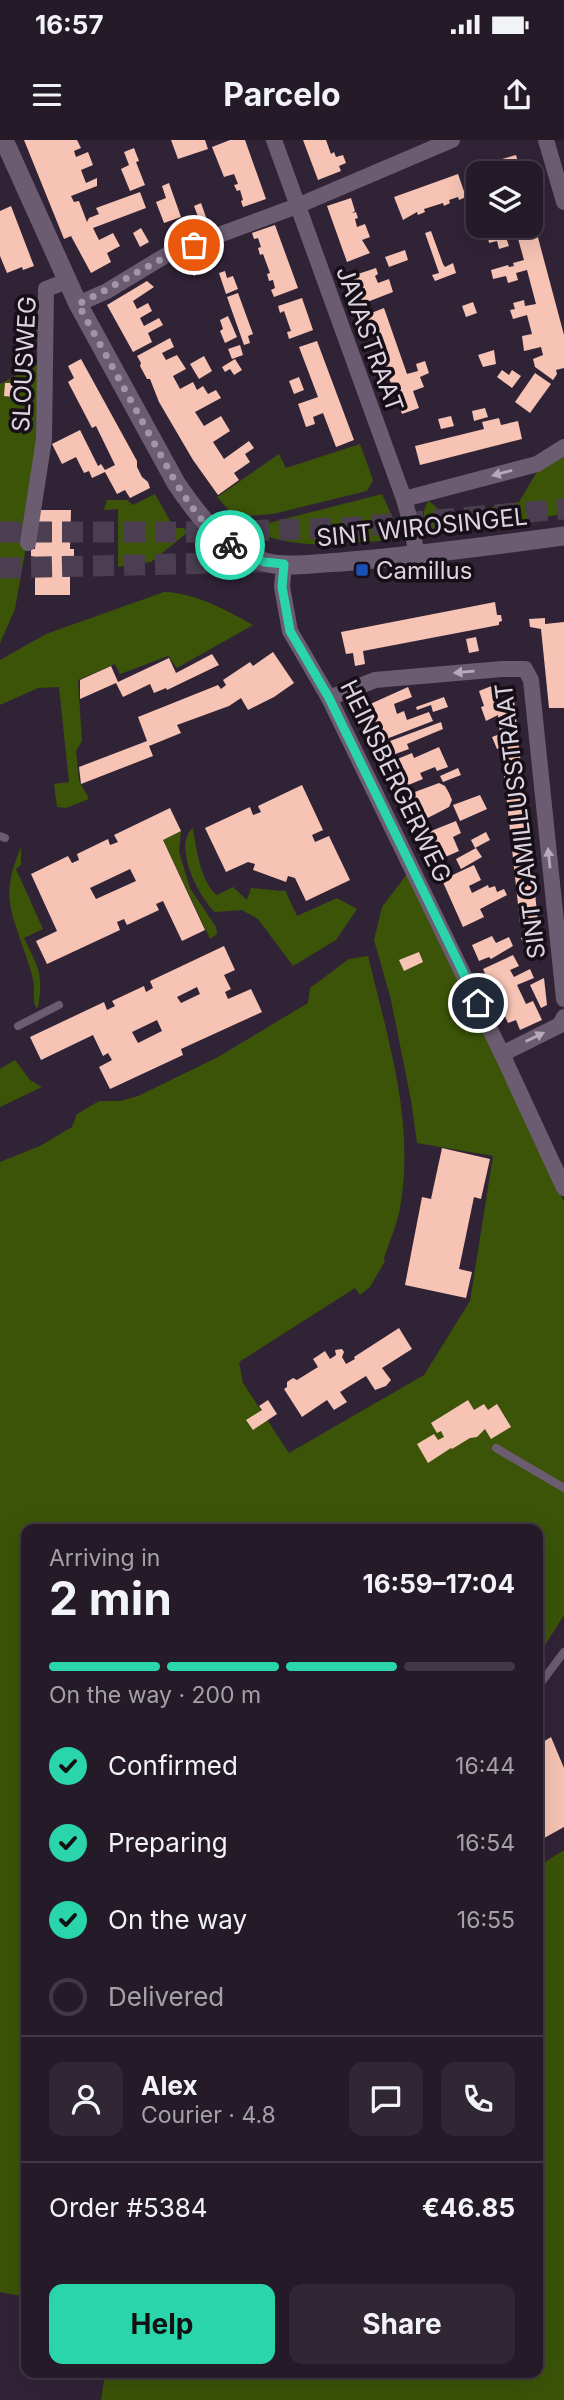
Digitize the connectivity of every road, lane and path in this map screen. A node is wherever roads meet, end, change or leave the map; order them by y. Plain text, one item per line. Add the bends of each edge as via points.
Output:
1 (4, 140) edge
2 (274, 140) edge
3 (452, 140) edge
4 (546, 140) edge
5 (564, 202) edge
6 (297, 206) junction
7 (67, 281) junction
8 (78, 304) junction
9 (564, 447) edge
10 (404, 499) junction
11 (564, 536) edge
12 (28, 543) dead end
13 (417, 556) junction
14 (284, 564) junction
15 (329, 698) junction
16 (564, 999) edge
17 (59, 1005) dead end
18 (564, 1017) edge
19 (18, 1026) dead end
20 (502, 1054) junction
21 (564, 1188) edge
22 (496, 1448) dead end
23 (564, 1488) edge
24 (564, 1652) edge
25 (543, 1680) edge

1 - 7 street
2 - 6 street, JAVASTRAAT
3 - 6 street
4 - 5 street
6 - 8 street via 169,254
6 - 10 street, JAVASTRAAT
7 - 8 street
7 - 12 street, SLOUSWEG via 46,289 44,439
8 - 14 street via 194,510 213,532 242,553
9 -> 10 street, SINT WIROSINGEL via 537,464
10 - 13 street, JAVASTRAAT
11 - 13 street, SINT WIROSINGEL
13 - 14 street, SINT WIROSINGEL
14 - 15 street, HEINSBERGERWEG via 282,587 290,631
16 -> 15 street, SINT CAMILLUSSTRAAT via 531,680 525,669 374,680
15 - 20 street, HEINSBERGERWEG
17 - 19 lane
20 -> 18 street via 560,1026
20 - 21 street, HEINSBERGERWEG
22 - 23 lane
24 - 25 lane

